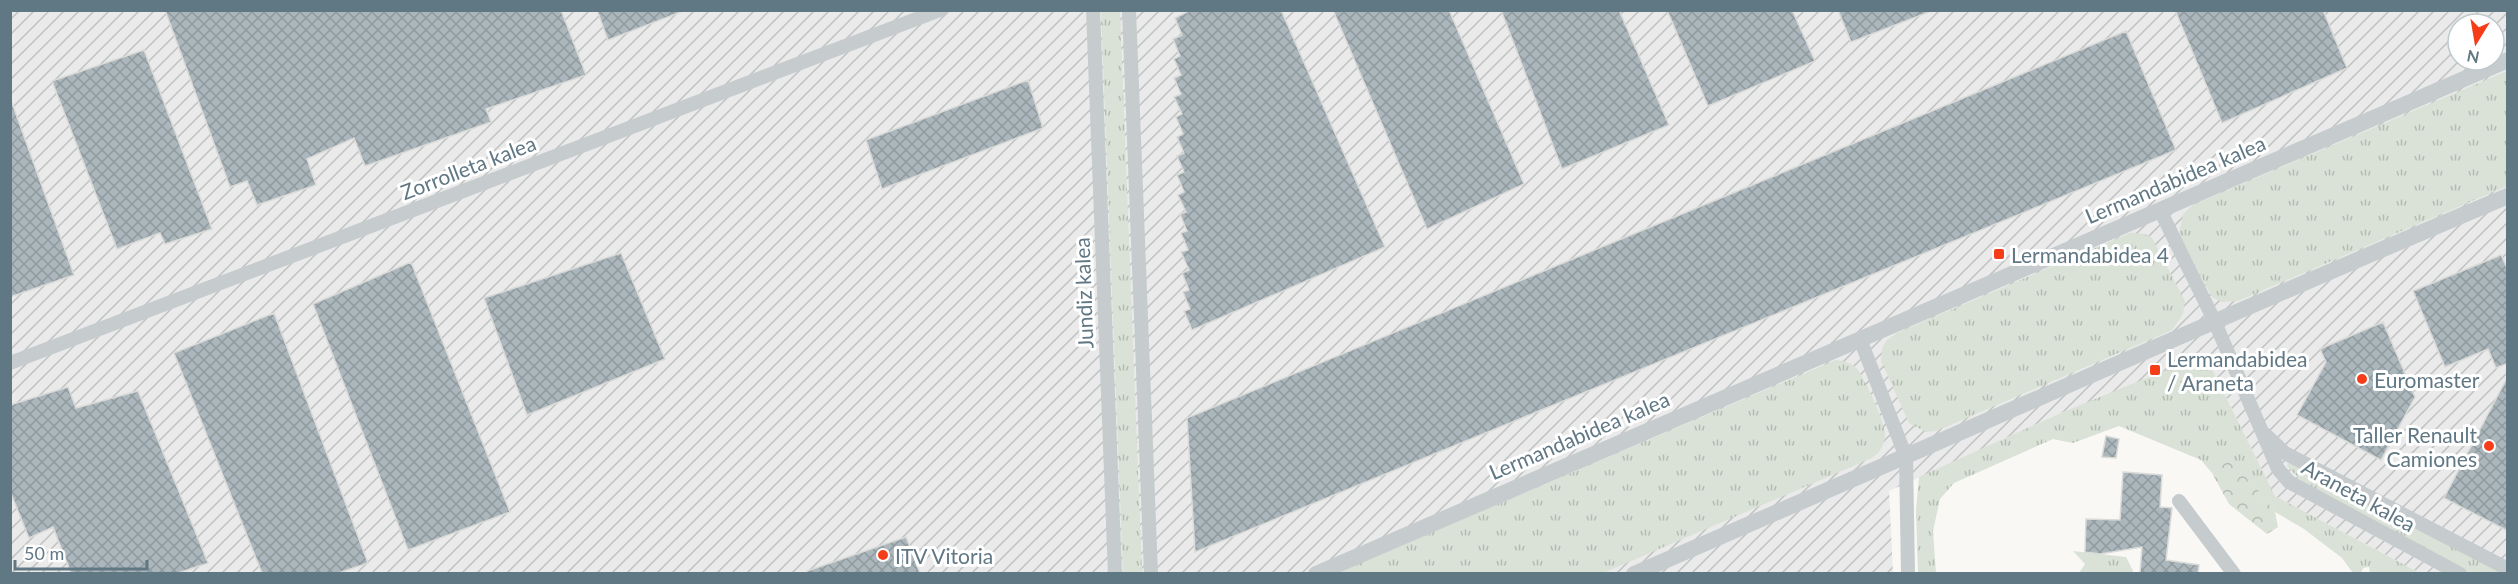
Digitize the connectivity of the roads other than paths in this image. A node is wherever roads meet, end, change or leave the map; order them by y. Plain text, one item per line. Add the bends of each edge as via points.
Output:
1 (940, 10) edge
2 (1093, 10) edge
3 (1129, 10) edge
4 (2508, 60) edge
5 (2508, 196) edge
6 (2160, 210) junction
7 (2214, 320) junction
8 (1860, 339) junction
9 (10, 363) edge
10 (2261, 431) junction
11 (1905, 457) junction
12 (2179, 501) dead end
13 (2508, 569) edge
14 (1115, 573) edge
15 (1151, 573) edge
16 (1316, 573) edge
17 (1634, 573) edge
18 (1908, 573) edge
19 (2234, 573) edge
20 (2460, 573) edge

1 - 9 street, Zorrolleta kalea
2 - 14 street, Jundiz kalea
3 - 15 street
4 - 6 street, Lermandabidea kalea
5 - 7 street
6 - 7 street, Araneta kalea
6 - 8 street, Lermandabidea kalea
7 - 10 street, Araneta kalea
7 - 11 street
8 - 11 street
8 - 16 street, Lermandabidea kalea
10 - 13 street, Araneta kalea via 2285,453
10 - 20 street, Araneta kalea via 2278,469 2289,482
11 - 17 street
11 - 18 street
12 - 19 street

